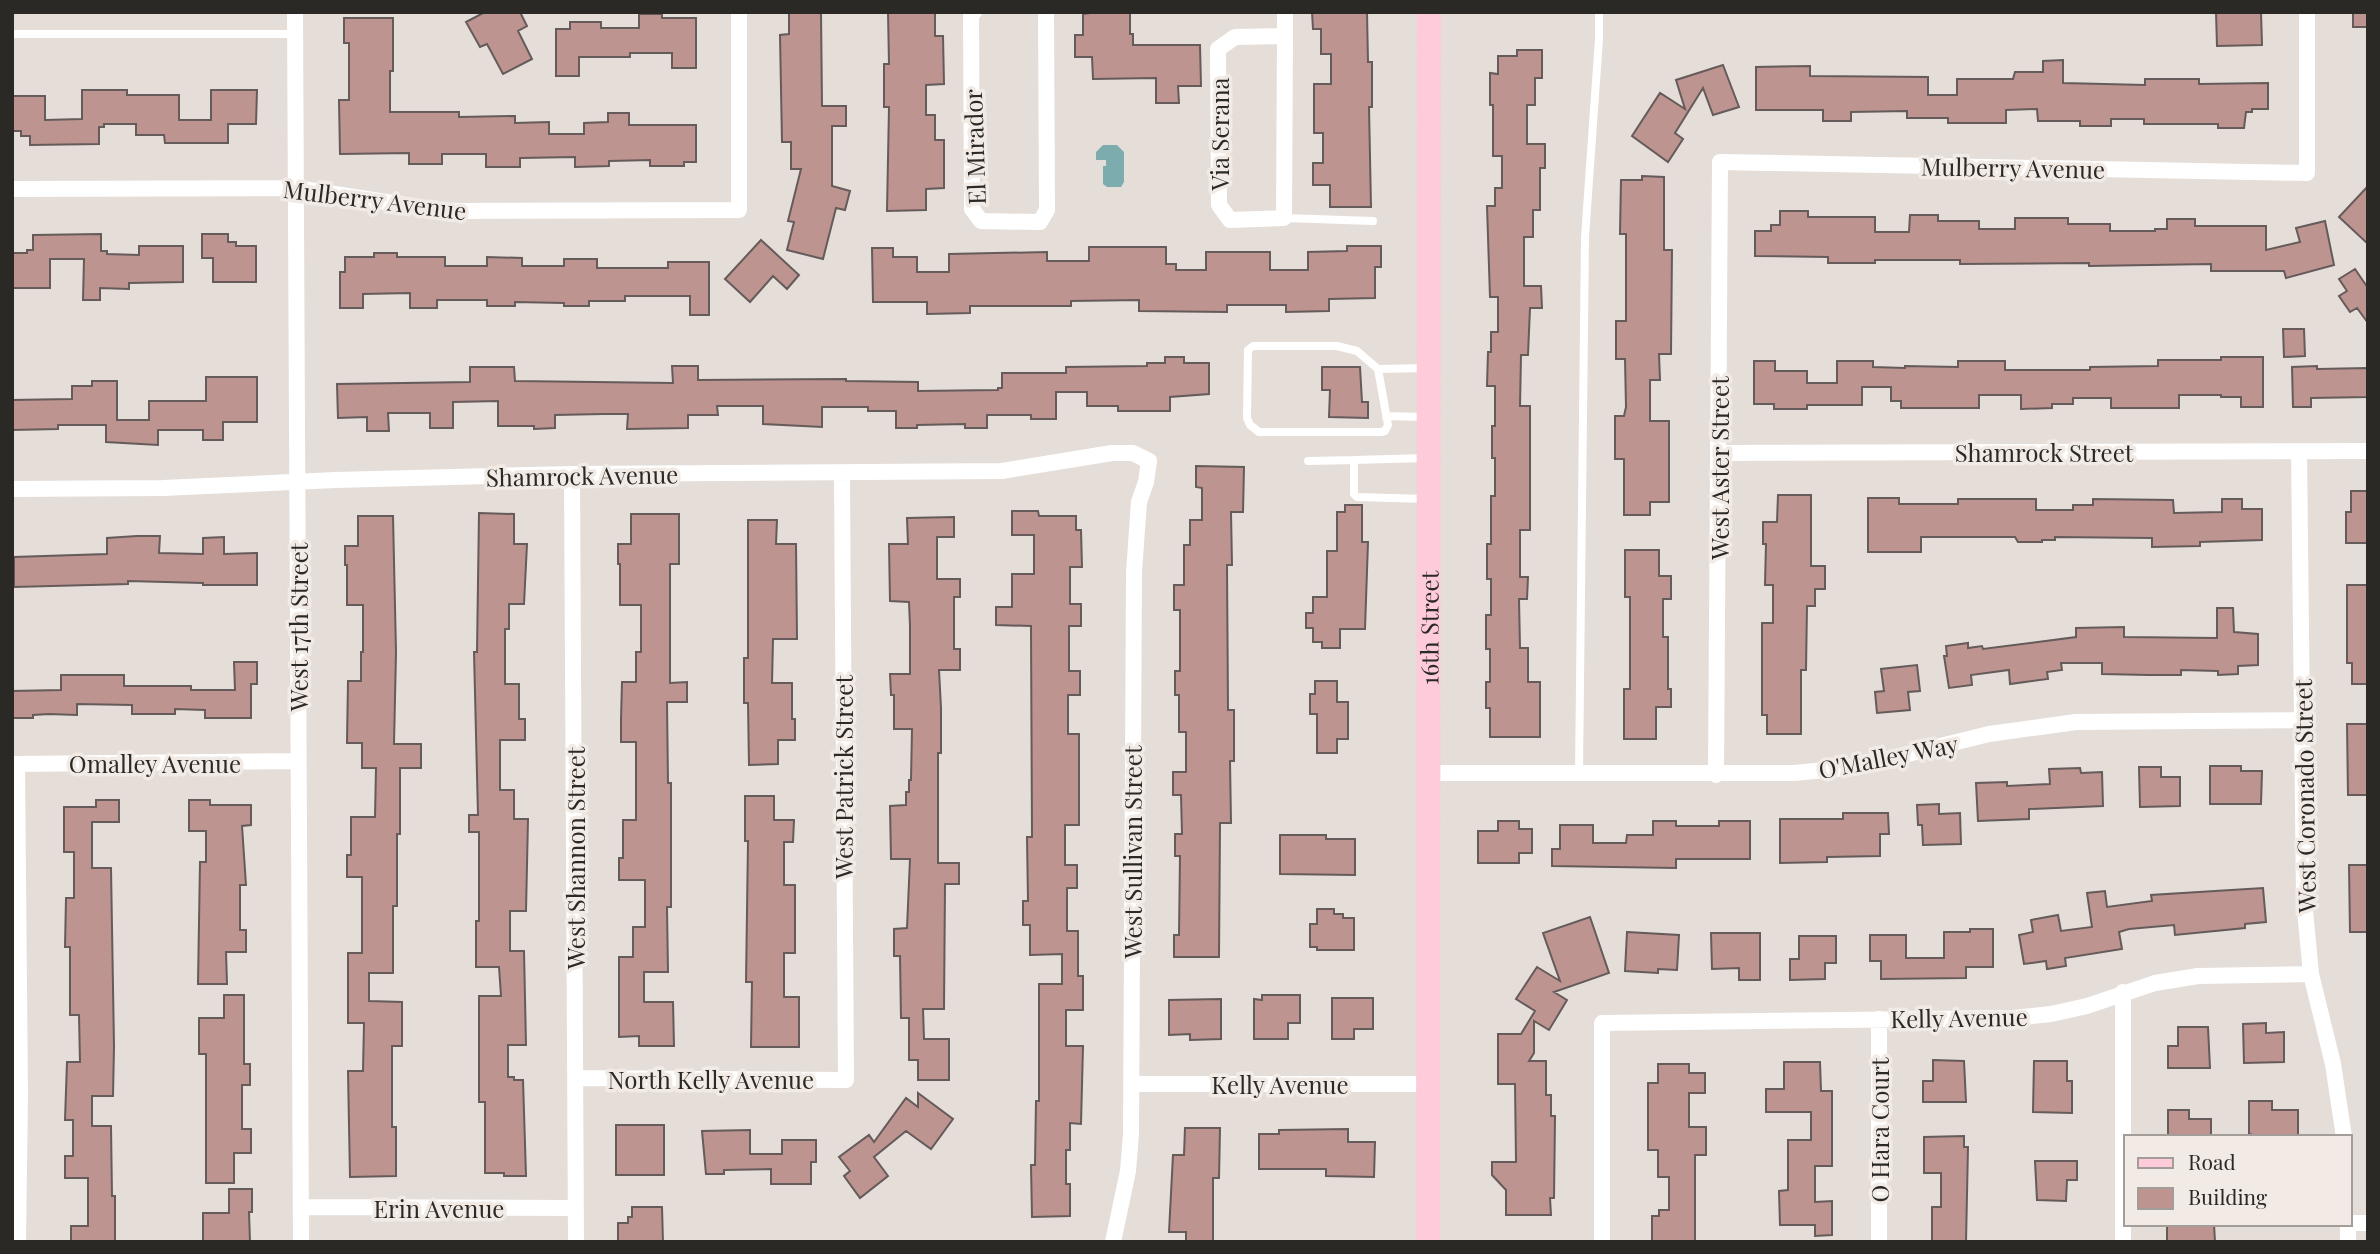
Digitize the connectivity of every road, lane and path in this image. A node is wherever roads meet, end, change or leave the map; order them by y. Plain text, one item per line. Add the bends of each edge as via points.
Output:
1 (295, 12) edge
2 (738, 12) edge
3 (974, 12) edge
4 (1046, 12) edge
5 (1285, 12) edge
6 (1429, 12) edge
7 (1599, 12) edge
8 (2307, 12) edge
9 (12, 34) edge
10 (295, 34) junction
11 (1286, 36) junction
12 (1720, 162) joint
13 (296, 188) junction
14 (12, 189) edge
15 (1284, 218) junction
16 (1373, 221) dead end
17 (1429, 368) junction
18 (1378, 369) junction
19 (1386, 416) junction
20 (1429, 417) junction
21 (2300, 451) junction
22 (2368, 451) edge
23 (1719, 453) junction
24 (1429, 458) junction
25 (1353, 460) junction
26 (1149, 461) joint
27 (1308, 461) dead end
28 (842, 473) junction
29 (572, 474) junction
30 (298, 481) junction
31 (12, 489) edge
32 (1429, 499) junction
33 (2303, 720) junction
34 (298, 761) junction
35 (15, 764) edge
36 (1429, 773) junction
37 (1579, 774) junction
38 (1716, 775) junction
39 (2311, 974) junction
40 (2123, 992) junction
41 (1879, 1019) junction
42 (576, 1078) junction
43 (846, 1080) joint
44 (1131, 1084) junction
45 (1428, 1084) junction
46 (16, 1095) edge
47 (2344, 1135) edge
48 (301, 1208) junction
49 (576, 1208) junction
50 (18, 1242) edge
51 (301, 1242) edge
52 (576, 1242) edge
53 (1113, 1242) edge
54 (1428, 1242) edge
55 (1602, 1242) edge
56 (1879, 1242) edge
57 (2123, 1242) edge

1 - 10 street, West 17th Street
2 - 13 street, Mulberry Avenue via 738,210 444,211
3 - 4 street, El Mirador via 972,209 981,221 1040,222 1047,210
5 - 11 street
6 - 17 main road, 16th Street
7 - 37 lane via 1585,237
8 - 12 street, Mulberry Avenue via 2307,173
9 - 10 lane
10 - 13 street, West 17th Street
11 - 15 street
11 - 15 street, Via Serana via 1235,37 1218,49 1219,205 1230,220
12 - 23 street, West Aster Street
13 - 14 street, Mulberry Avenue
13 - 30 street, West 17th Street
15 - 16 lane
17 - 18 lane
17 - 20 main road, 16th Street
18 - 19 lane
18 - 19 lane via 1357,351 1337,346 1253,346 1248,350 1247,418 1259,432 1381,432 1388,425
19 - 20 lane
20 - 24 main road, 16th Street
21 - 22 street, Shamrock Street
21 - 23 street, Shamrock Street
21 - 33 street, West Coronado Street
23 - 38 street, West Aster Street
24 - 25 lane
24 - 32 main road, 16th Street
25 - 27 lane
25 - 32 lane via 1357,497
26 - 28 street, Shamrock Avenue via 1133,453 1112,453 1002,471
26 - 44 street, West Sullivan Street via 1139,502 1134,572
28 - 29 street, Shamrock Avenue
28 - 43 street, West Patrick Street
29 - 30 street, Shamrock Avenue
29 - 42 street, West Shannon Street
30 - 31 street, Shamrock Avenue
30 - 34 street, West 17th Street
32 - 36 main road, 16th Street
33 - 38 street, O'Malley Way via 2076,722 1989,734 1855,767
33 - 39 street, West Coronado Street via 2305,900
34 - 35 street, Omalley Avenue
34 - 48 street, West 17th Street
35 - 46 street
36 - 37 street, O'Malley Way
36 - 45 main road, 16th Street
37 - 38 street, O'Malley Way
39 - 40 street, Kelly Avenue via 2198,976
39 - 47 street, West Coronado Street via 2333,1064
40 - 41 street, Kelly Avenue via 2051,1014
40 - 57 street
41 - 55 street, Kelly Avenue via 1602,1023
41 - 56 street, O Hara Court
42 - 43 street, North Kelly Avenue
42 - 49 street, West Shannon Street
44 - 45 street, Kelly Avenue
44 - 53 street, West Sullivan Street via 1128,1171
45 - 54 main road, 16th Street
46 - 50 street
48 - 49 street, Erin Avenue
48 - 51 street, West 17th Street
49 - 52 street, West Shannon Street

